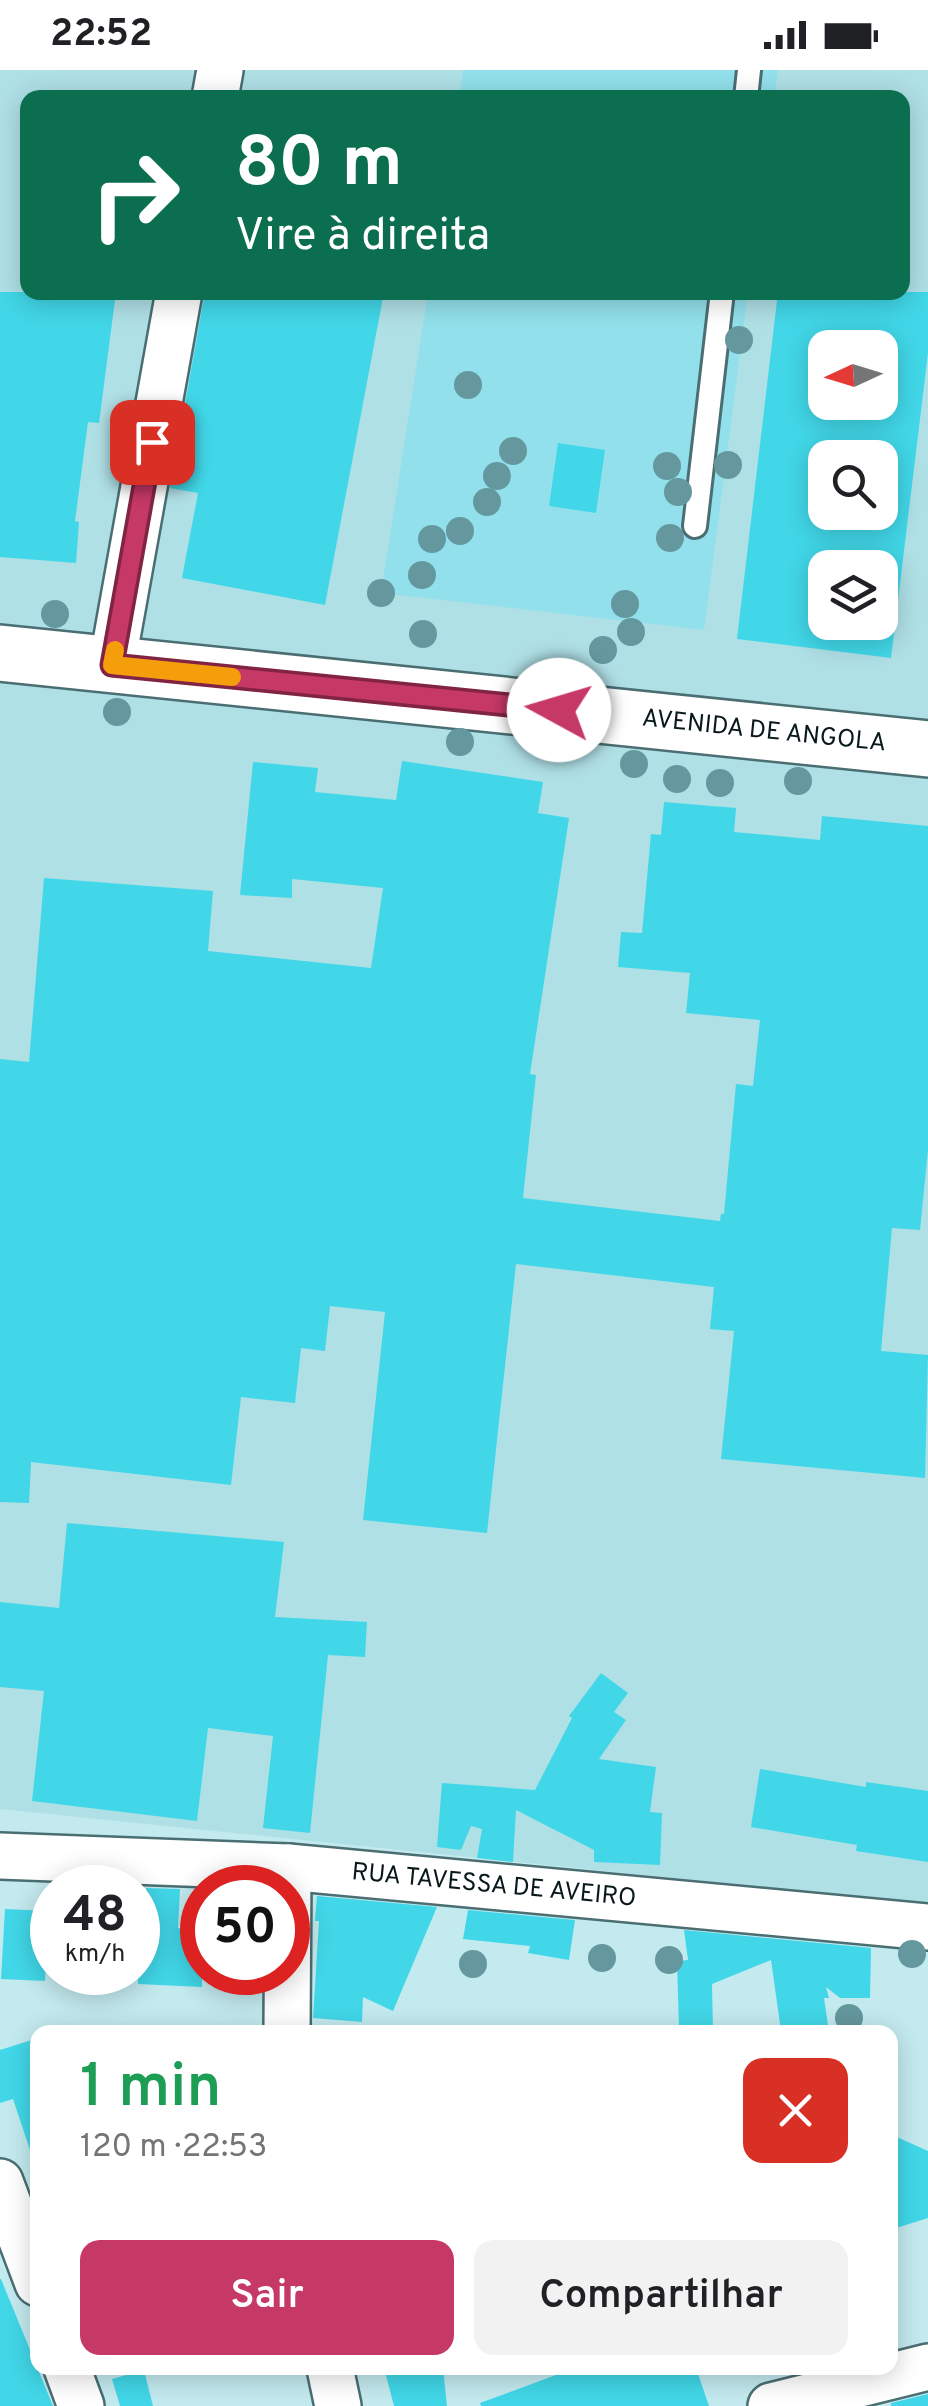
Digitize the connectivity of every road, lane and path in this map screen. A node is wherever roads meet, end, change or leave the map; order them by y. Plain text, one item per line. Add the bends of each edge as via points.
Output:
1 (178, 300) edge
2 (721, 300) edge
3 (694, 526) dead end
4 (1, 660) edge
5 (112, 665) junction
6 (928, 749) edge
7 (0, 1856) edge
8 (259, 1865) edge
9 (310, 1868) edge
10 (928, 1927) edge
11 (288, 1995) edge
12 (288, 2025) edge
13 (0, 2182) edge
14 (9, 2231) edge
15 (30, 2269) edge
16 (928, 2367) edge
17 (898, 2374) edge
18 (70, 2375) edge
19 (331, 2375) edge
20 (896, 2375) edge
21 (81, 2406) edge
22 (338, 2406) edge
23 (772, 2406) edge

1 - 5 street
2 - 3 lane
4 - 5 main road, AVENIDA DE ANGOLA
5 - 6 main road, AVENIDA DE ANGOLA
7 - 8 street, RUA TAVESSA DE AVEIRO
9 - 10 street, RUA TAVESSA DE AVEIRO
11 - 12 street
13 - 14 street
14 - 15 street
16 - 17 street
18 - 21 street
19 - 22 street
20 - 23 street

